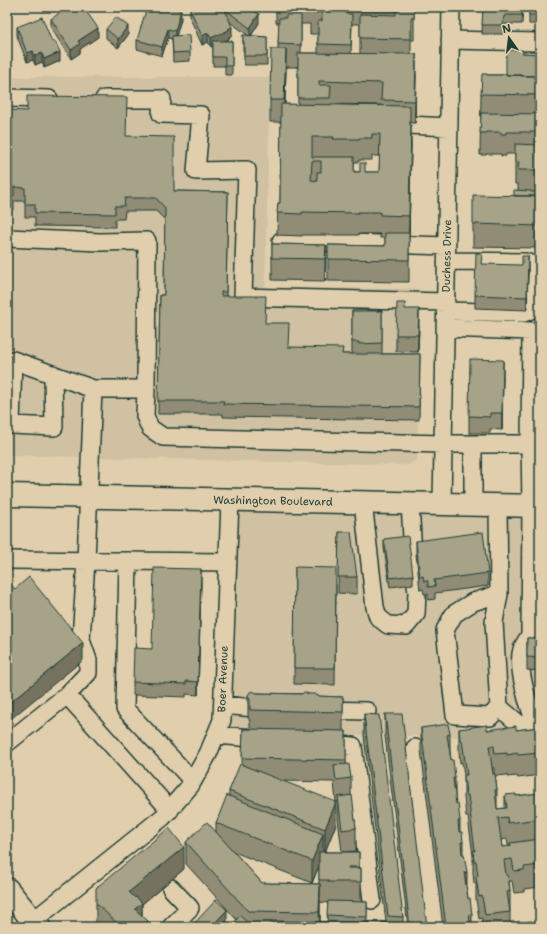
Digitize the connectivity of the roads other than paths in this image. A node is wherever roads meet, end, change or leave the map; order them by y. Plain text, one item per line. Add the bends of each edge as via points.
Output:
1 (451, 7) edge
2 (450, 40) junction
3 (540, 42) edge
4 (292, 75) dead end
5 (7, 98) edge
6 (61, 99) edge
7 (92, 99) edge
8 (314, 121) edge
9 (369, 123) edge
10 (449, 127) junction
11 (7, 238) edge
12 (281, 241) dead end
13 (447, 254) junction
14 (446, 314) junction
15 (10, 358) edge
16 (53, 374) junction
17 (93, 389) junction
18 (146, 389) junction
19 (443, 444) junction
20 (473, 444) junction
21 (535, 444) edge
22 (7, 495) edge
23 (89, 497) junction
24 (230, 500) junction
25 (363, 502) junction
26 (410, 503) junction
27 (442, 504) junction
28 (473, 505) junction
29 (498, 505) junction
30 (536, 506) edge
31 (8, 561) edge
32 (86, 561) junction
33 (128, 561) junction
34 (228, 562) junction
35 (499, 594) junction
36 (535, 635) edge
37 (67, 695) junction
38 (223, 704) junction
39 (498, 707) junction
40 (284, 709) edge
41 (307, 709) edge
42 (367, 710) dead end
43 (540, 719) edge
44 (216, 735) junction
45 (284, 741) edge
46 (7, 743) edge
47 (307, 743) edge
48 (415, 748) dead end
49 (193, 781) junction
50 (170, 810) junction
51 (171, 888) dead end
52 (7, 889) edge
53 (372, 900) dead end
54 (36, 924) edge
55 (171, 927) edge
56 (435, 927) edge

1 - 2 street, Duchess Drive
2 - 3 street
2 - 10 street, Duchess Drive
4 - 8 street via 291,121
5 - 6 street
7 - 14 street via 162,99 161,114 201,115 196,171 247,170 243,297
9 - 10 street
10 - 13 street, Duchess Drive
11 - 18 street via 100,242 147,241
12 - 13 street
13 - 14 street, Duchess Drive
13 - 14 street via 525,262 537,268 536,304 530,311
14 - 19 street, Duchess Drive
14 - 21 street via 531,331
15 - 16 street
15 - 16 street via 11,425 54,427
16 - 17 street
17 - 18 street
17 - 23 street
18 - 19 street via 145,416 150,428 163,438
19 - 20 street
19 - 27 street, Duchess Drive
20 - 21 street
20 - 28 street
21 - 30 street
22 - 23 main road, Washington Boulevard
23 - 24 main road, Washington Boulevard
23 - 32 street
24 - 25 main road, Washington Boulevard
24 - 34 street, Boer Avenue
25 - 26 main road, Washington Boulevard
25 - 26 street via 378,617 388,625 406,626 416,614 417,599
26 - 27 main road, Washington Boulevard
27 - 28 main road, Washington Boulevard
28 - 29 main road, Washington Boulevard
29 - 30 main road, Washington Boulevard
29 - 35 street
30 - 36 street
31 - 32 street
32 - 33 street
32 - 37 street via 81,640 88,660 88,673
33 - 34 street
33 - 49 street via 125,709
34 - 38 street, Boer Avenue
35 - 39 street via 494,622
35 - 39 street via 473,602 454,614 445,630 455,715 490,716
36 - 43 street via 522,650 520,661 532,714
37 - 46 street
37 - 50 street
38 - 40 street
38 - 44 street, Boer Avenue via 222,720
39 - 43 street via 519,724 529,725
41 - 42 street
44 - 45 street
44 - 49 street, Boer Avenue
47 - 53 street via 354,746
48 - 56 street
49 - 50 street, Boer Avenue
50 - 54 street, Boer Avenue
51 - 55 street via 190,908
52 - 54 main road

